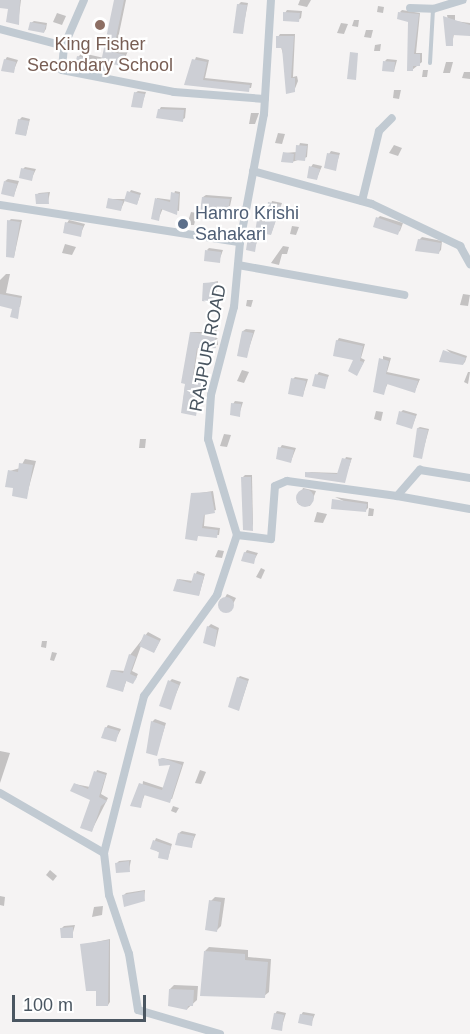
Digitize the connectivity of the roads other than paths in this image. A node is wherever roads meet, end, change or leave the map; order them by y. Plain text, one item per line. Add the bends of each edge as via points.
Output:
1 (84, 0) edge
2 (271, 0) edge
3 (463, 0) edge
4 (410, 8) dead end
5 (433, 9) junction
6 (0, 29) edge
7 (64, 46) junction
8 (430, 63) dead end
9 (265, 99) junction
10 (392, 118) dead end
11 (253, 171) junction
12 (362, 201) junction
13 (0, 205) edge
14 (240, 242) junction
15 (470, 264) edge
16 (238, 265) junction
17 (404, 295) dead end
18 (470, 478) edge
19 (397, 496) junction
20 (470, 509) edge
21 (237, 535) junction
22 (0, 793) edge
23 (104, 853) junction
24 (220, 1034) edge

1 - 7 street
2 - 9 street, RAJPUR ROAD
3 - 5 street
4 - 5 street
5 - 8 lane
6 - 7 street
7 - 9 street via 62,70 174,92
9 - 11 street, RAJPUR ROAD
10 - 12 street via 379,131
11 - 12 street
11 - 14 street, RAJPUR ROAD
12 - 15 street via 460,246
13 - 14 street
14 - 16 street, RAJPUR ROAD
16 - 17 street
16 - 21 street, RAJPUR ROAD via 234,307 211,395 208,439
18 - 19 street via 420,470
19 - 20 street
19 - 21 street via 287,481 274,486 271,539
21 - 23 street via 217,595 144,696
22 - 23 street
23 - 24 street via 109,895 129,954 138,1010

